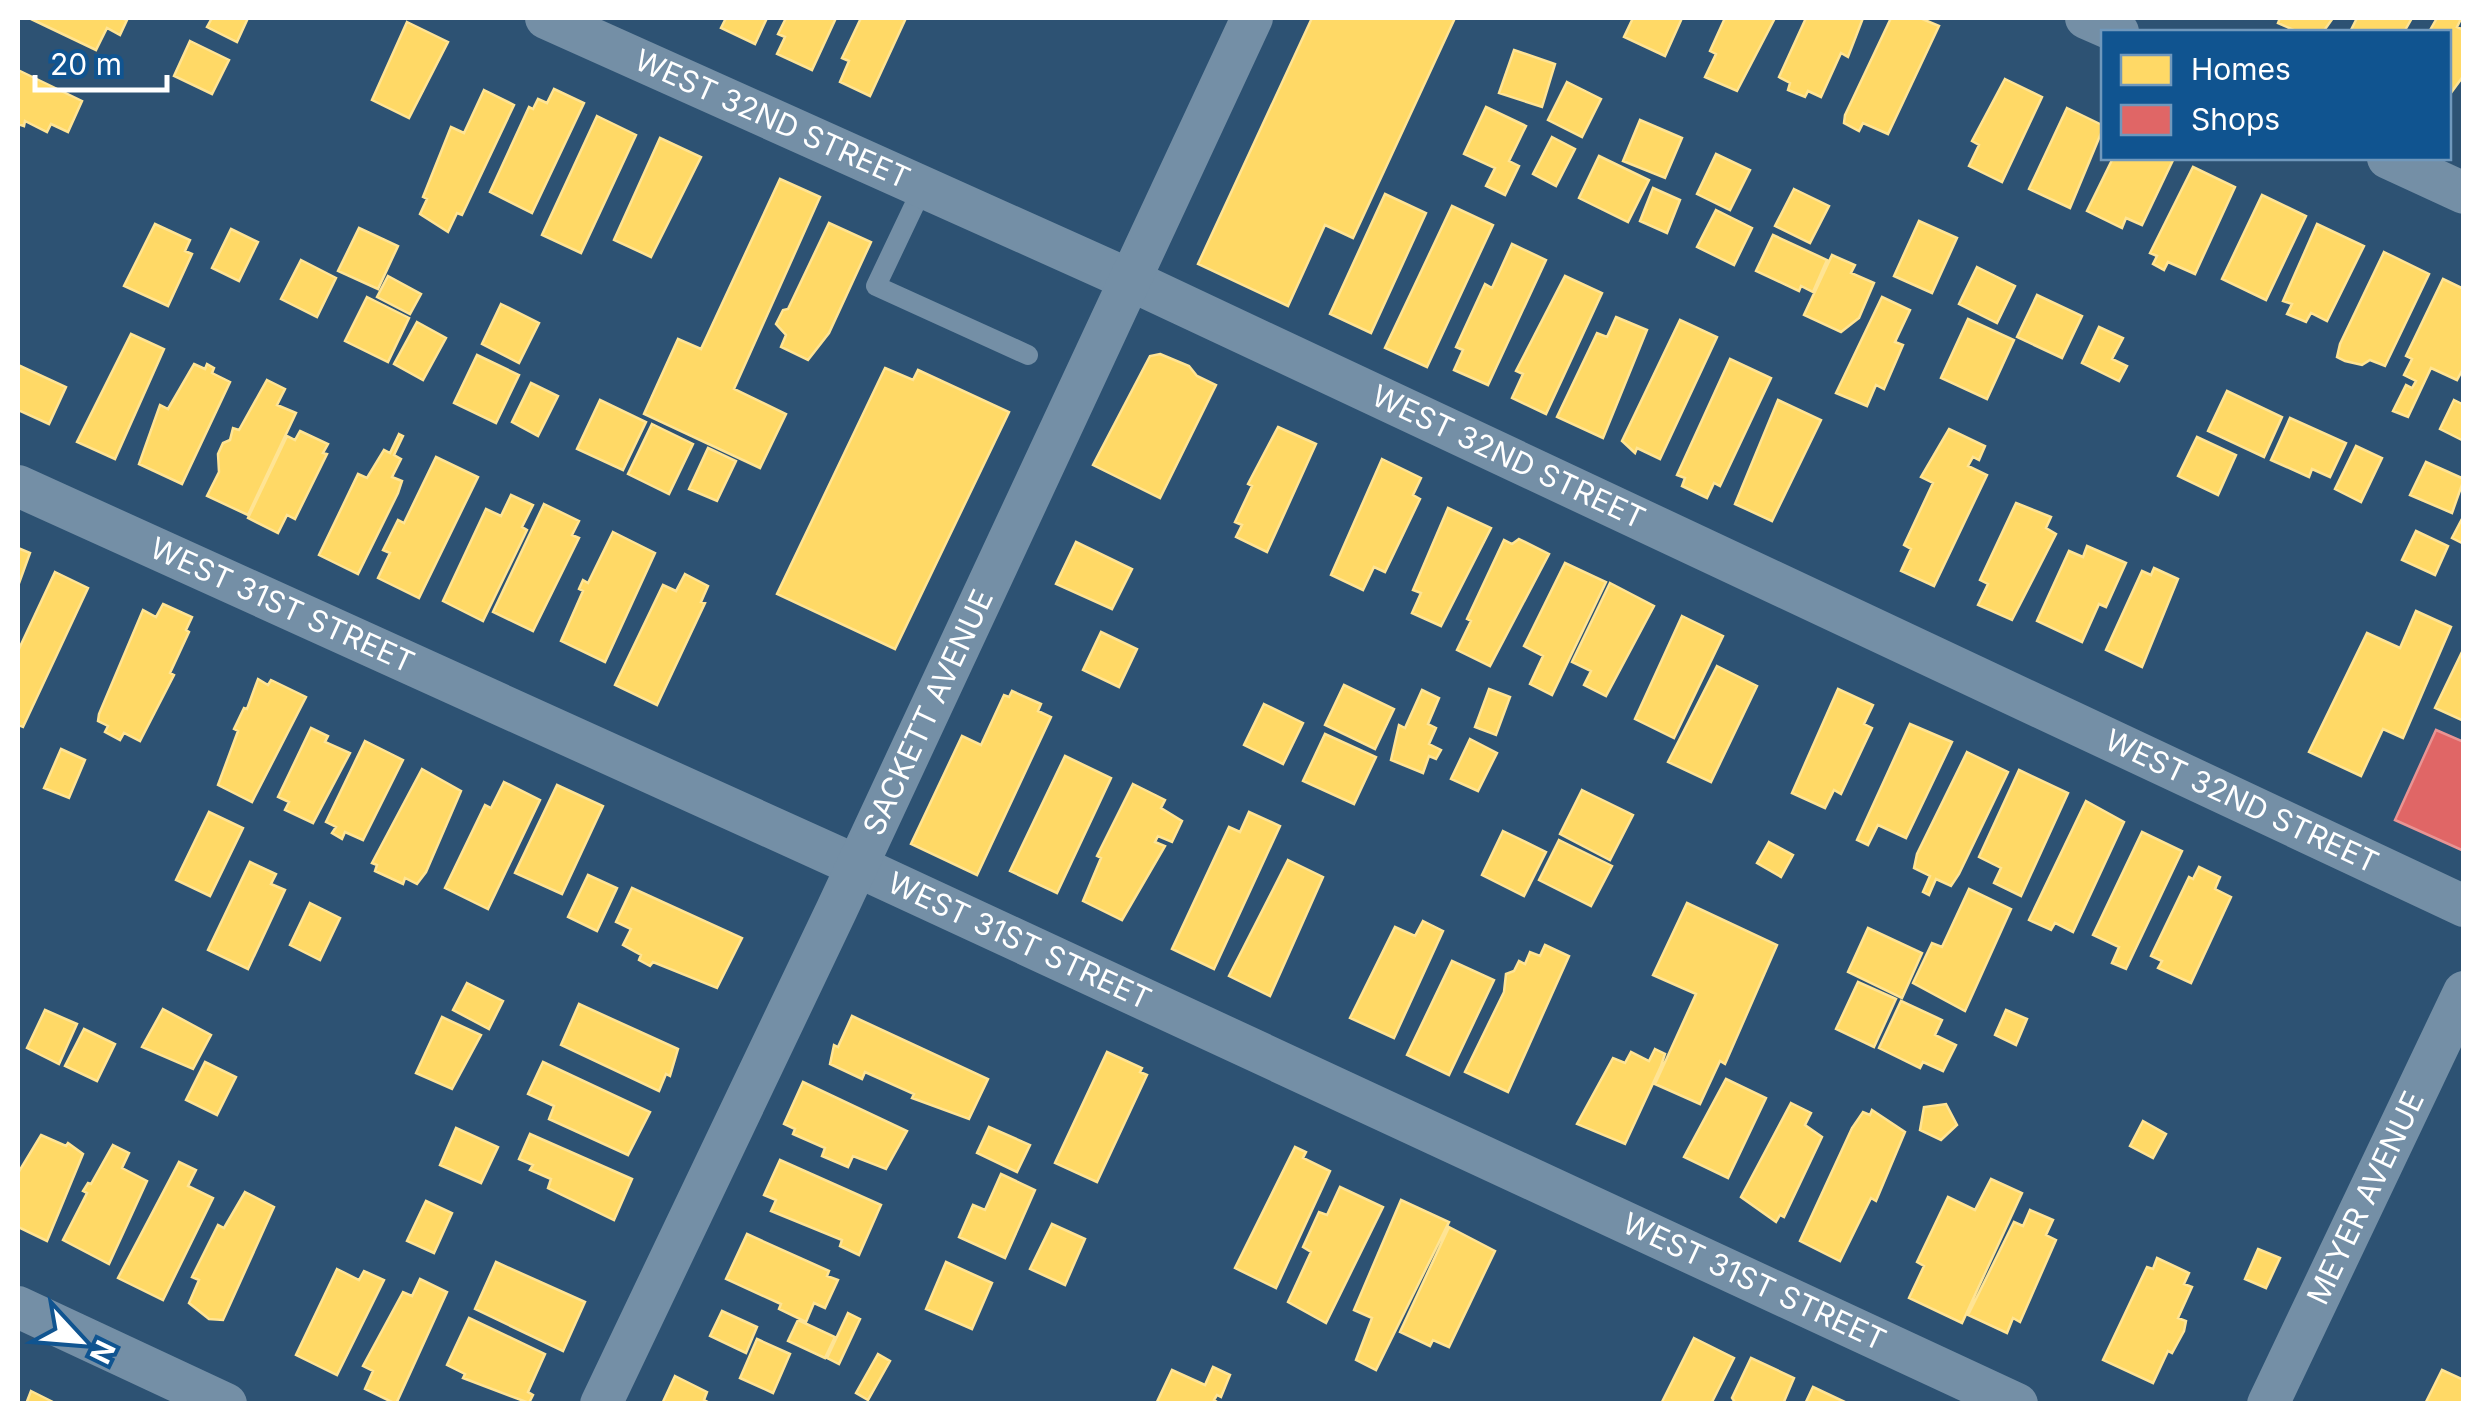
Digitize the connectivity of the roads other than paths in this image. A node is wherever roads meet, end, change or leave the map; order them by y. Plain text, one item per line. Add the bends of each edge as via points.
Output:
1 (546, 18) edge
2 (1252, 18) edge
3 (2086, 18) edge
4 (2113, 30) edge
5 (2392, 160) edge
6 (924, 187) junction
7 (2464, 192) edge
8 (1128, 279) junction
9 (1028, 355) dead end
10 (18, 486) edge
11 (857, 866) junction
12 (2464, 906) edge
13 (2464, 992) edge
14 (18, 1307) edge
15 (226, 1404) edge
16 (600, 1404) edge
17 (2017, 1404) edge
18 (2268, 1404) edge

1 - 6 street, WEST 32ND STREET
2 - 8 street, SACKETT AVENUE
3 - 4 street
5 - 7 street
6 - 8 street, WEST 32ND STREET
6 - 9 lane via 876,286
8 - 11 street, SACKETT AVENUE
8 - 12 street, WEST 32ND STREET
10 - 11 street, WEST 31ST STREET
11 - 16 street, SACKETT AVENUE
11 - 17 street, WEST 31ST STREET
13 - 18 street, MEYER AVENUE
14 - 15 street

